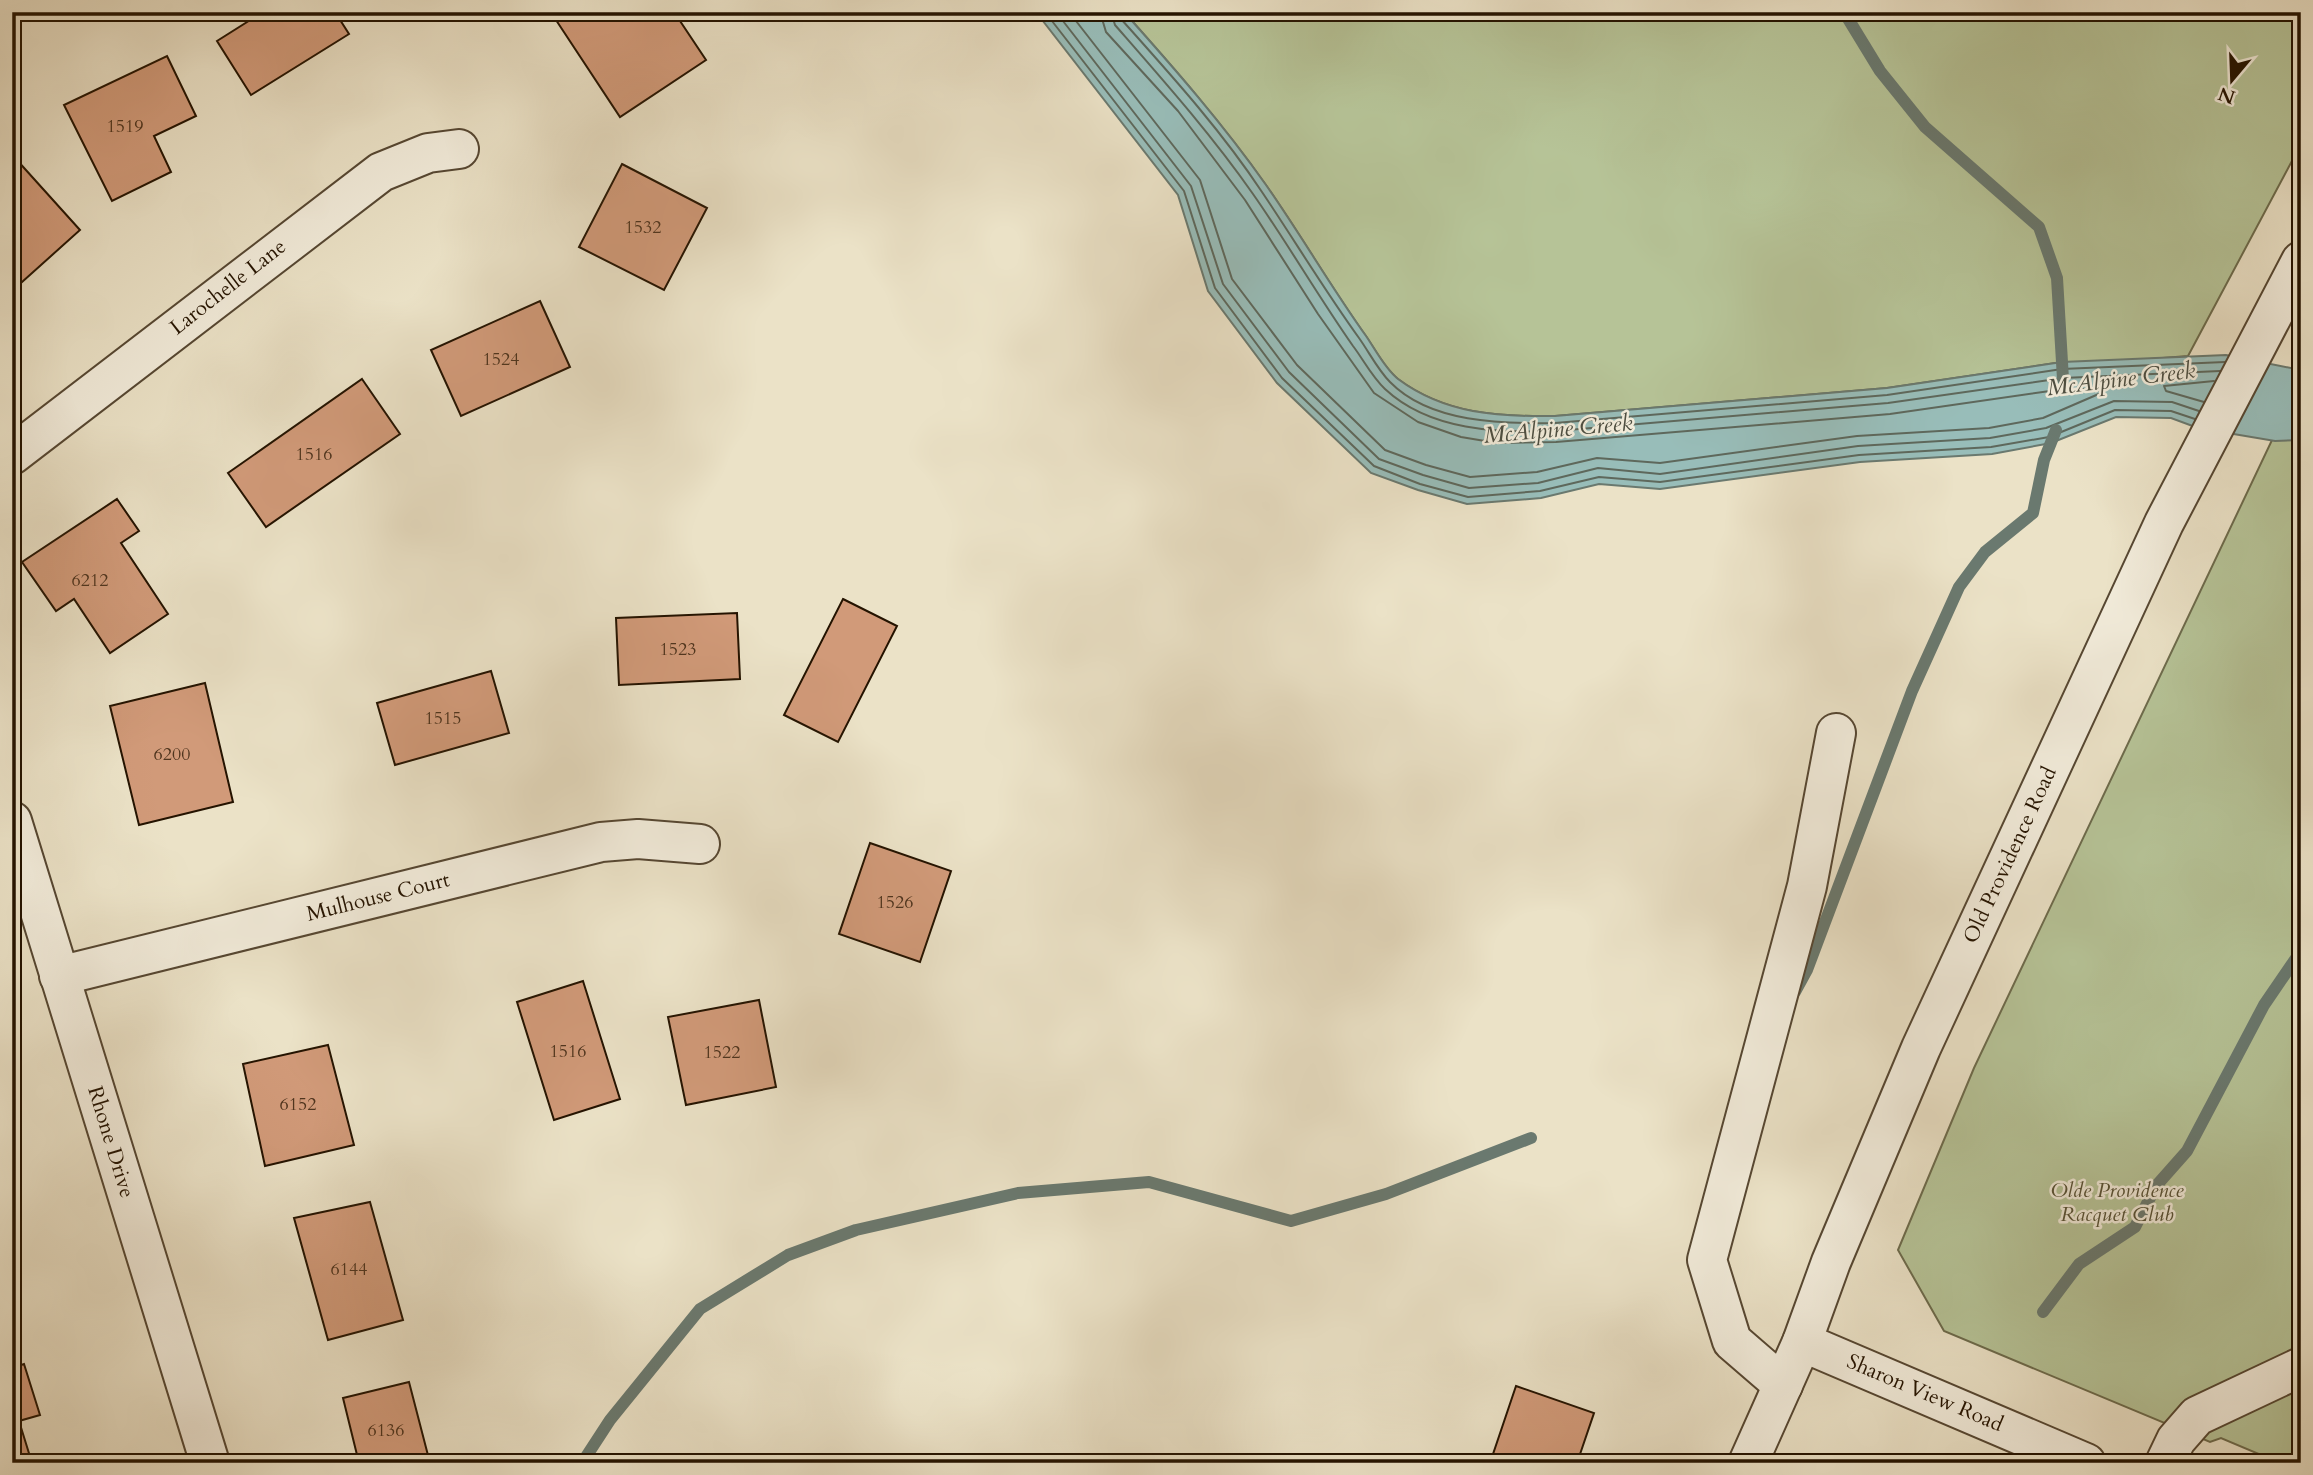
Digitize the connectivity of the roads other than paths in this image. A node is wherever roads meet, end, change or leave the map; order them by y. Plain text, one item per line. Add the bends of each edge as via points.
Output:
1 (459, 149) dead end
2 (2295, 271) edge
3 (12, 455) edge
4 (1836, 733) dead end
5 (12, 821) edge
6 (700, 844) dead end
7 (59, 975) junction
8 (1802, 1342) junction
9 (2301, 1367) edge
10 (1783, 1385) junction
11 (209, 1463) edge
12 (1748, 1463) edge
13 (2086, 1463) edge
14 (2165, 1463) edge

1 - 3 street, Larochelle Lane via 429,152 381,172
2 - 8 street, Old Providence Road via 2164,523 1921,1048
4 - 10 street via 1807,886 1707,1260 1732,1341
5 - 7 street, Rhone Drive
6 - 7 street, Mulhouse Court via 638,839 601,842
7 - 11 street, Rhone Drive
8 - 10 street, Old Providence Road
8 - 13 street, Sharon View Road
9 - 14 street via 2197,1416 2176,1440
10 - 12 street, Old Providence Road

